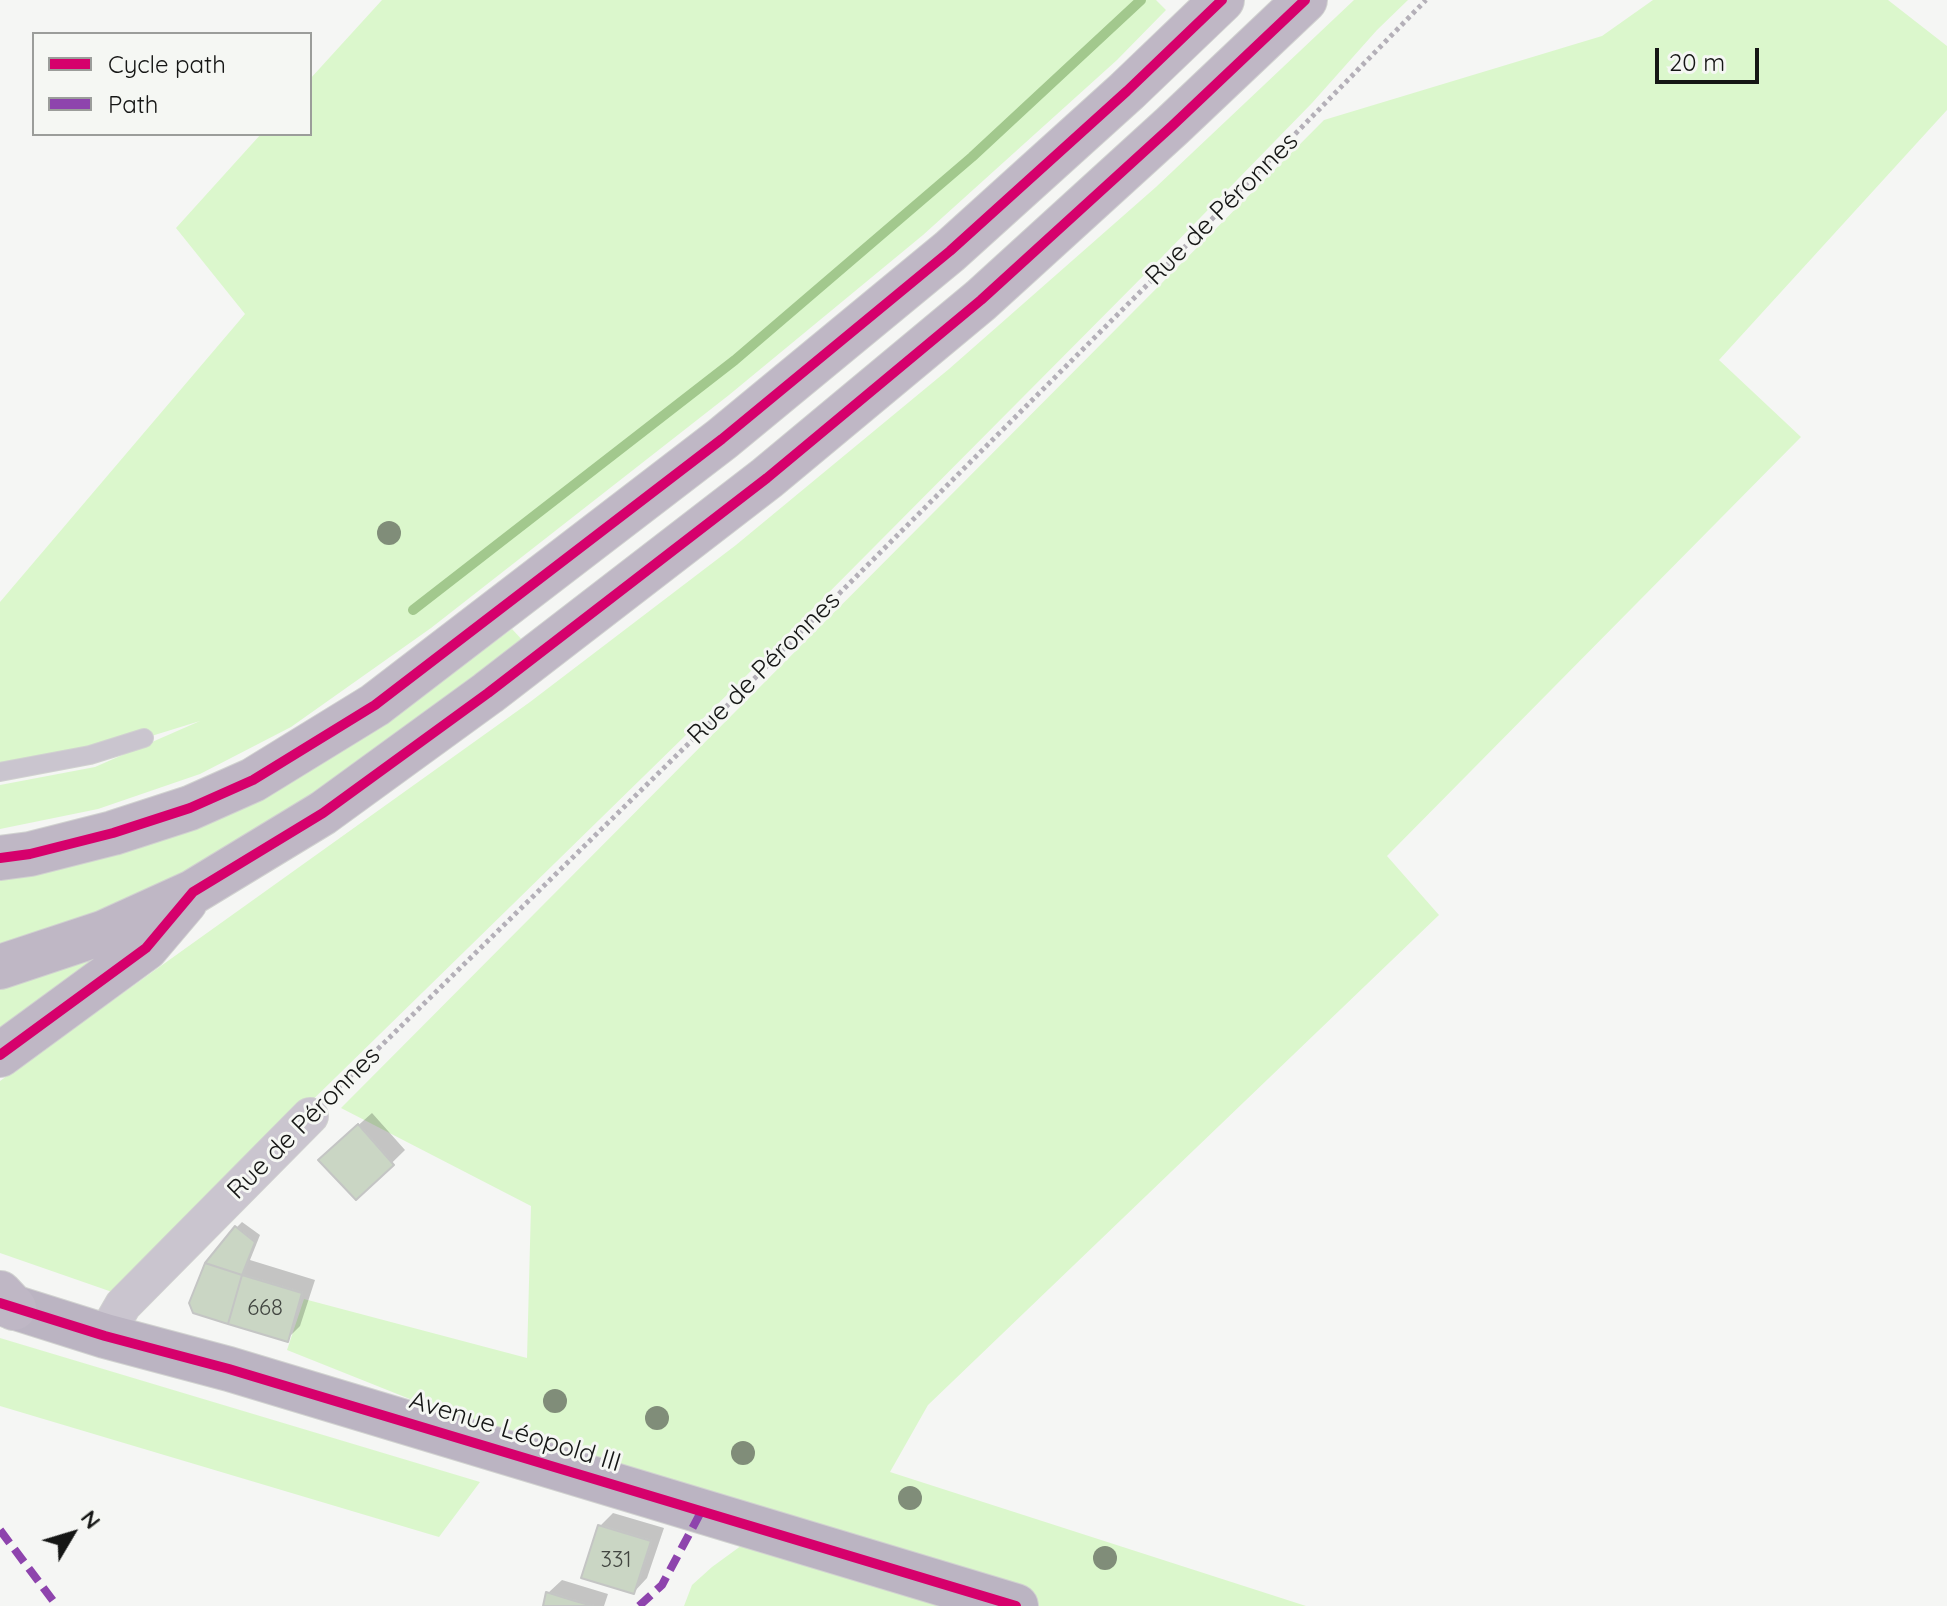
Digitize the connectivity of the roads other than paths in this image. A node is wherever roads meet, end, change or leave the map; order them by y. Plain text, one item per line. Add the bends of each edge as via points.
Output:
1 (1222, 0) edge
2 (1305, 0) edge
3 (144, 738) dead end
4 (0, 772) edge
5 (0, 858) edge
6 (193, 892) junction
7 (0, 967) edge
8 (0, 1055) edge
9 (310, 1116) road end
10 (5, 1301) edge
11 (105, 1336) junction
12 (1016, 1606) edge

1 - 5 highway via 914,280 722,439 375,705 253,780 190,808 113,833
2 - 6 highway via 981,300 767,478 336,804
3 - 4 lane via 90,755
6 - 7 highway via 105,932
6 - 8 highway via 146,948
9 - 11 street, Rue de Péronnes via 123,1305
10 - 11 main road, Avenue Léopold III
11 - 12 main road, Avenue Léopold III

